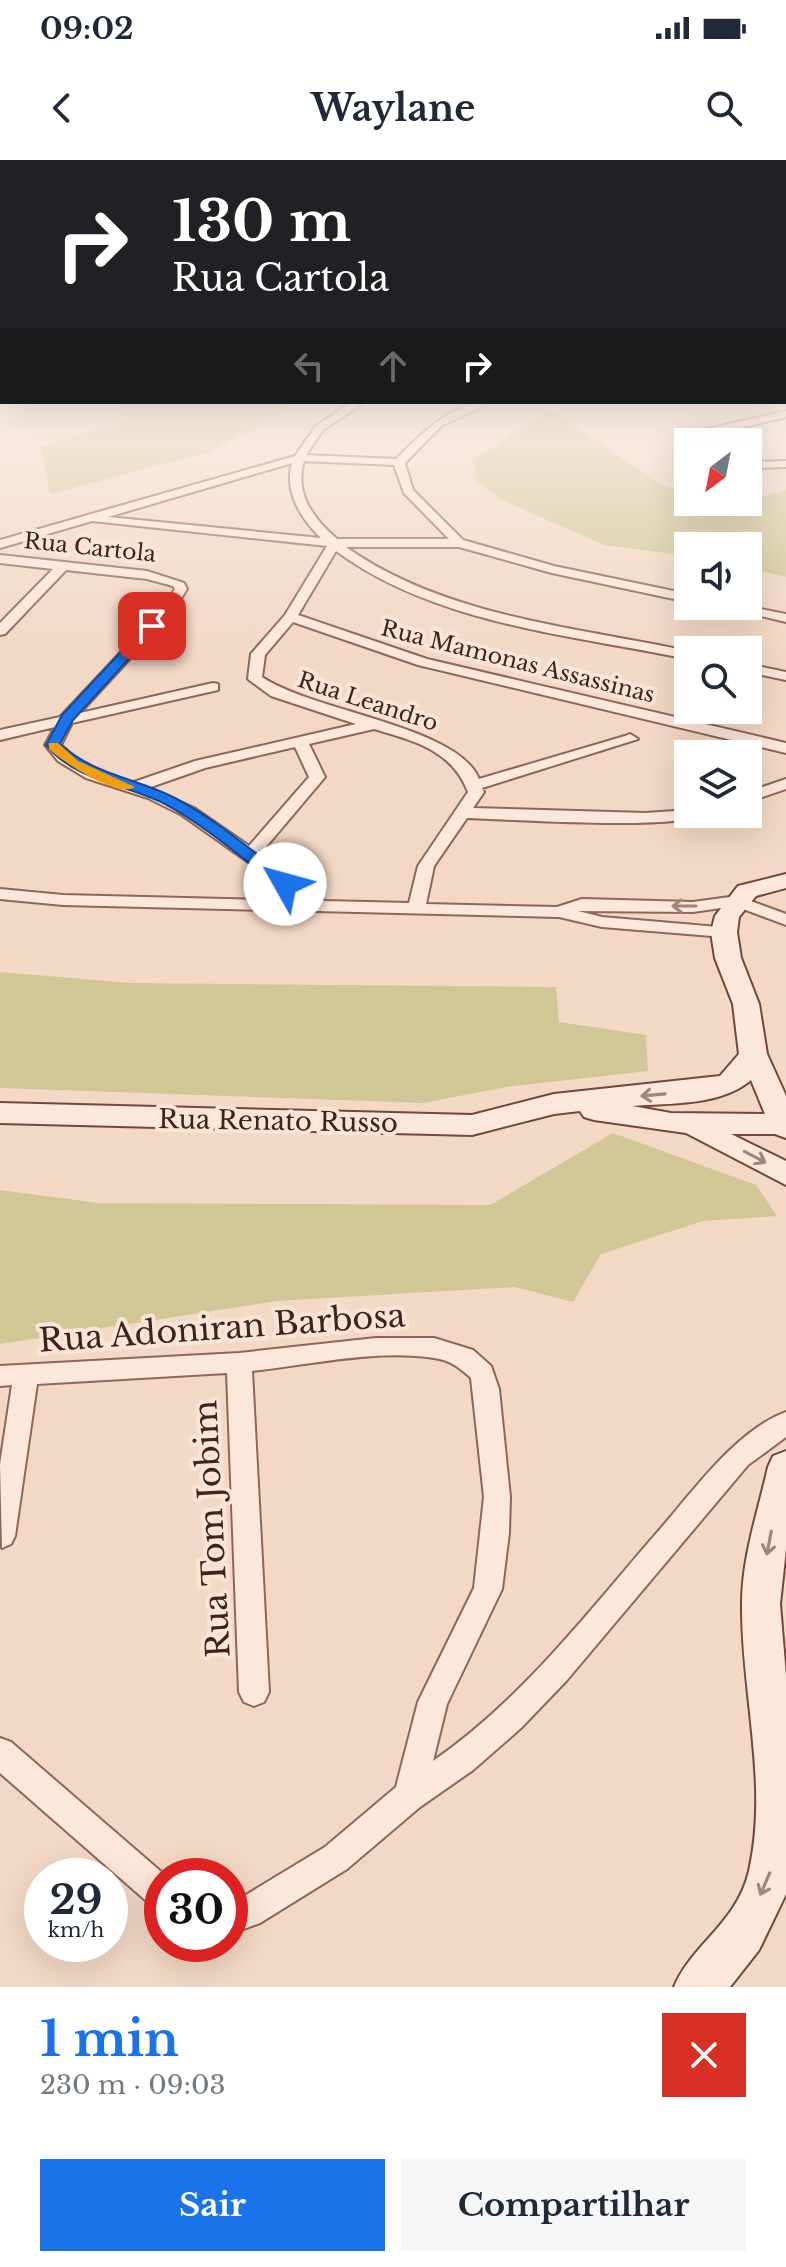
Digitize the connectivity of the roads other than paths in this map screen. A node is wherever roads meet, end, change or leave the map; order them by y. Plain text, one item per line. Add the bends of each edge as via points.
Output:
1 (237, 475) edge
2 (295, 475) edge
3 (403, 475) edge
4 (85, 518) junction
5 (335, 543) junction
6 (459, 543) junction
7 (0, 544) edge
8 (0, 559) edge
9 (62, 567) junction
10 (674, 595) edge
11 (762, 613) edge
12 (290, 617) junction
13 (786, 618) edge
14 (0, 631) edge
15 (674, 652) edge
16 (762, 671) edge
17 (786, 676) edge
18 (213, 687) dead end
19 (67, 718) junction
20 (371, 725) junction
21 (0, 735) edge
22 (630, 739) dead end
23 (300, 741) junction
24 (786, 748) edge
25 (786, 784) edge
26 (475, 785) junction
27 (132, 788) junction
28 (762, 792) edge
29 (465, 813) junction
30 (674, 816) edge
31 (250, 855) junction
32 (786, 881) edge
33 (0, 894) edge
34 (737, 901) junction
35 (321, 904) junction
36 (645, 906) junction
37 (416, 909) junction
38 (559, 912) junction
39 (786, 920) edge
40 (651, 925) junction
41 (724, 932) junction
42 (746, 1004) junction
43 (753, 1054) junction
44 (786, 1082) edge
45 (554, 1104) junction
46 (0, 1113) edge
47 (671, 1123) junction
48 (785, 1126) edge
49 (786, 1174) edge
50 (239, 1363) junction
51 (13, 1376) edge
52 (786, 1423) edge
53 (786, 1467) edge
54 (2, 1536) edge
55 (254, 1692) dead end
56 (0, 1753) edge
57 (409, 1796) junction
58 (144, 1878) edge
59 (248, 1912) edge
60 (697, 1987) edge

1 - 4 street
2 - 5 street via 298,499 318,531
3 - 6 street via 408,491
4 - 5 street
4 - 7 street
5 - 6 street
5 - 12 street, Rua Leandro
5 - 15 street via 420,593
6 - 10 street
8 - 9 street, Rua Cartola
9 - 14 street
9 - 19 street, Rua Cartola via 158,576 181,589
11 - 13 street
12 - 20 street, Rua Leandro via 258,654 255,679 292,700
12 - 24 street, Rua Mamonas Assassinas via 423,662
16 - 17 street
18 - 19 street
19 - 21 street
19 - 27 street via 54,741 56,750 88,772
20 - 23 street
20 - 26 street, Rua Leandro via 440,747 469,772
22 - 26 street
23 - 27 street via 200,764
23 - 31 street via 317,777
25 - 28 street
26 - 29 street
27 - 31 street via 194,815
29 - 30 street
29 - 37 street via 435,848
31 - 35 street
32 - 34 main road via 747,891
33 - 35 street via 63,900
34 -> 36 street
34 - 39 street
34 - 41 main road
35 - 37 street
36 - 38 street via 582,904
36 - 40 street
37 - 38 street
38 - 40 street
40 - 41 street
41 - 42 main road
42 - 43 main road
42 - 44 main road via 769,1059
43 -> 45 main road, Rua Renato Russo via 730,1083 705,1090
43 - 48 main road
45 - 46 main road, Rua Renato Russo via 472,1125
45 - 47 main road, Rua Renato Russo
47 - 48 main road, Rua Renato Russo
47 -> 49 main road via 722,1139
50 - 51 street, Rua Adoniran Barbosa
50 - 55 street, Rua Tom Jobim
50 - 57 street, Rua Adoniran Barbosa via 376,1348 434,1348 464,1357 482,1373 497,1497 488,1589 433,1702
51 - 54 street
52 - 57 street via 739,1457 511,1718
53 -> 60 main road via 767,1547 761,1603 774,1777 771,1871 745,1934
56 - 58 street
57 - 59 street via 336,1858

